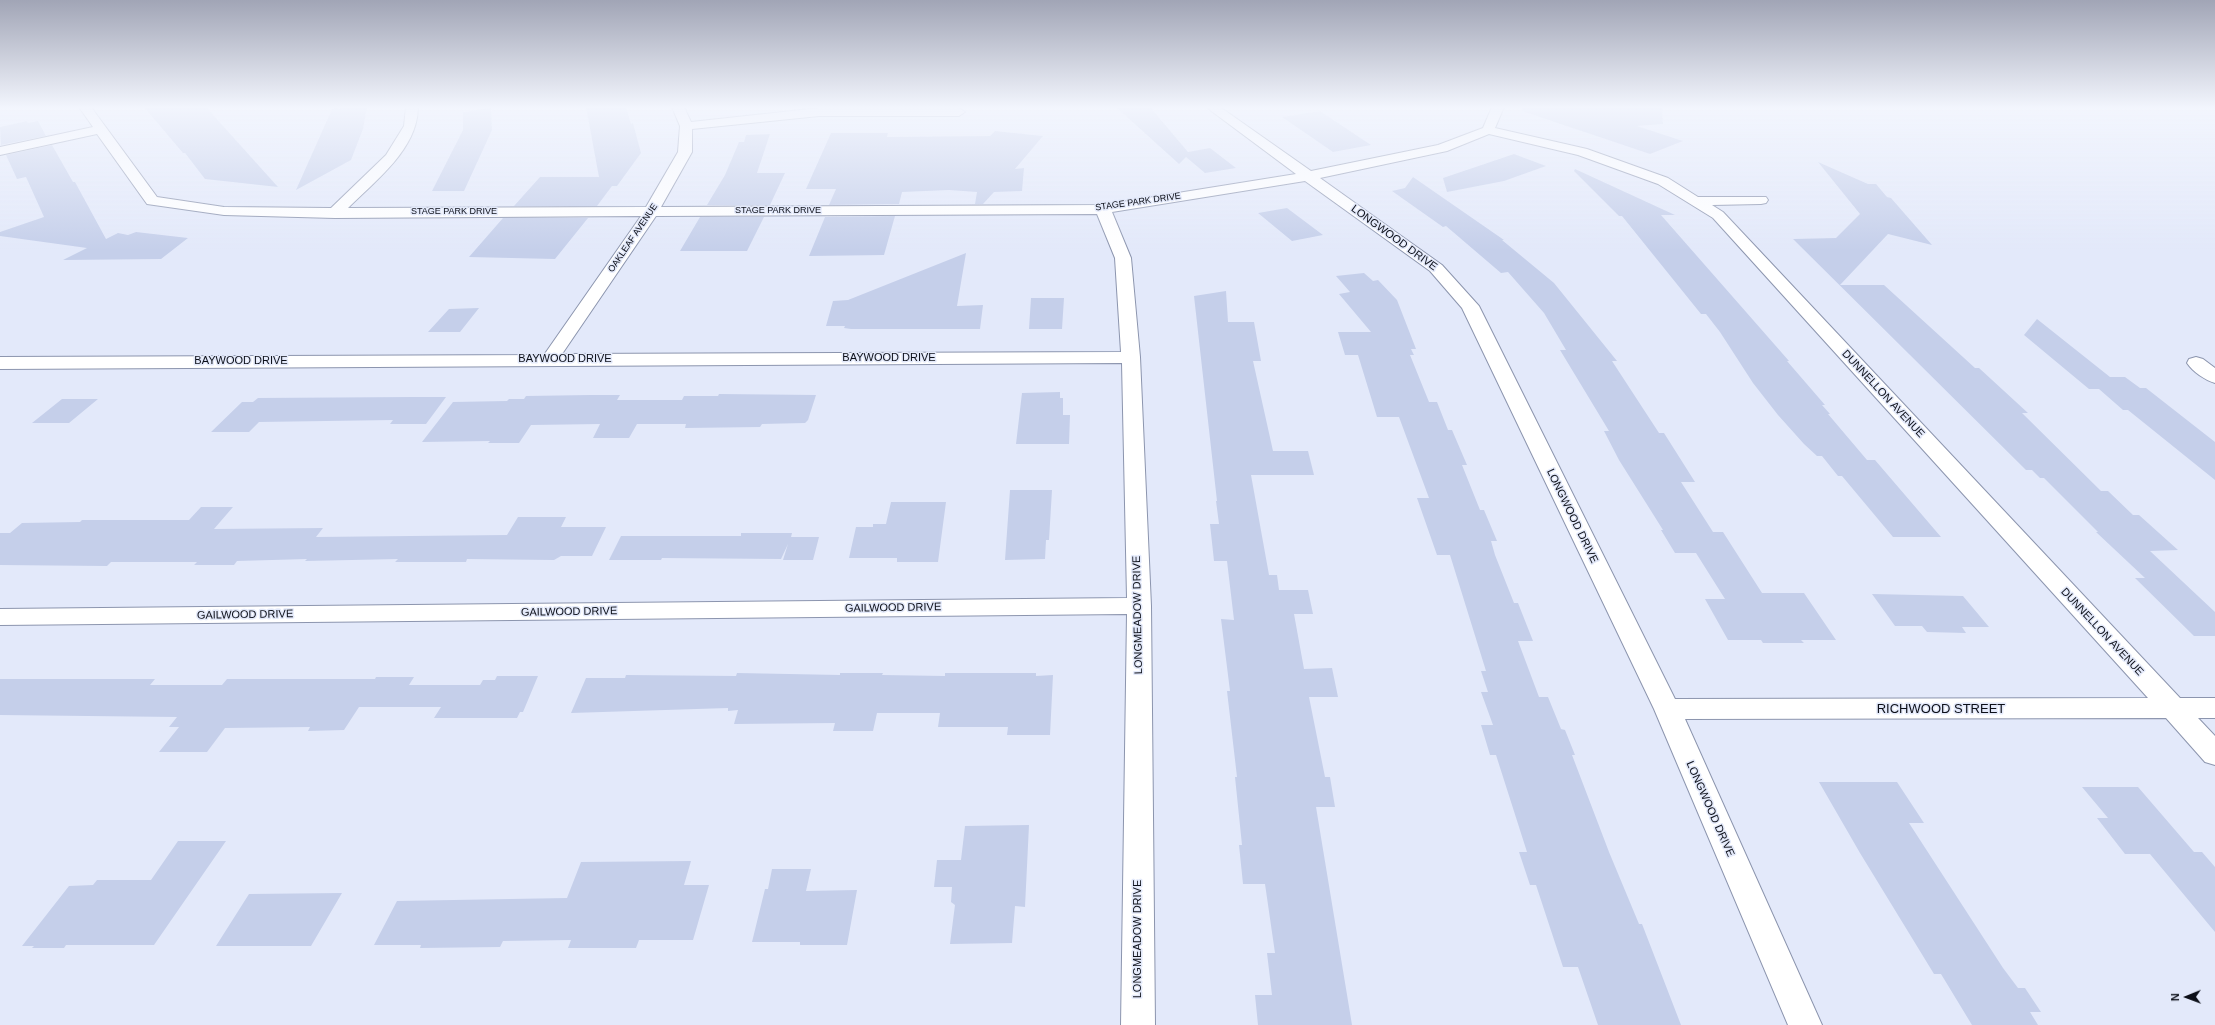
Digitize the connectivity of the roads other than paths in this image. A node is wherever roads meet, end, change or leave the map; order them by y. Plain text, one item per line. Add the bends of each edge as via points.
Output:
1 (119, 155) edge
2 (392, 155) edge
3 (683, 155) edge
4 (1279, 155) edge
5 (1409, 155) edge
6 (1590, 155) edge
7 (1308, 176) junction
8 (1761, 200) dead end
9 (1695, 201) junction
10 (1103, 209) junction
11 (651, 212) junction
12 (335, 213) junction
13 (1131, 357) junction
14 (550, 359) junction
15 (0, 363) edge
16 (2196, 363) dead end
17 (2215, 378) edge
18 (1139, 606) junction
19 (0, 617) edge
20 (2172, 708) junction
21 (2215, 708) edge
22 (1666, 709) junction
23 (2215, 754) edge
24 (1138, 1025) edge
25 (1805, 1025) edge

1 - 12 street, STAGE PARK DRIVE via 152,201 224,211
2 - 12 street
3 - 11 street, OAKLEAF AVENUE
4 - 7 street, LONGWOOD DRIVE
5 - 7 street, STAGE PARK DRIVE
6 - 9 street, DUNNELLON AVENUE via 1663,181
7 - 10 street, STAGE PARK DRIVE
7 - 22 street, LONGWOOD DRIVE via 1436,268 1470,306
8 - 9 street
9 - 20 street, DUNNELLON AVENUE via 1718,215
10 - 11 street, STAGE PARK DRIVE
10 - 13 street, LONGMEADOW DRIVE via 1123,258
11 - 12 street, STAGE PARK DRIVE
11 - 14 street, OAKLEAF AVENUE
13 - 14 street, BAYWOOD DRIVE
13 - 18 street, LONGMEADOW DRIVE
14 - 15 street, BAYWOOD DRIVE
16 - 17 street
18 - 19 street, GAILWOOD DRIVE
18 - 24 street, LONGMEADOW DRIVE
20 - 21 street, RICHWOOD STREET
20 - 22 street, RICHWOOD STREET
20 - 23 street, DUNNELLON AVENUE
22 - 25 street, LONGWOOD DRIVE

